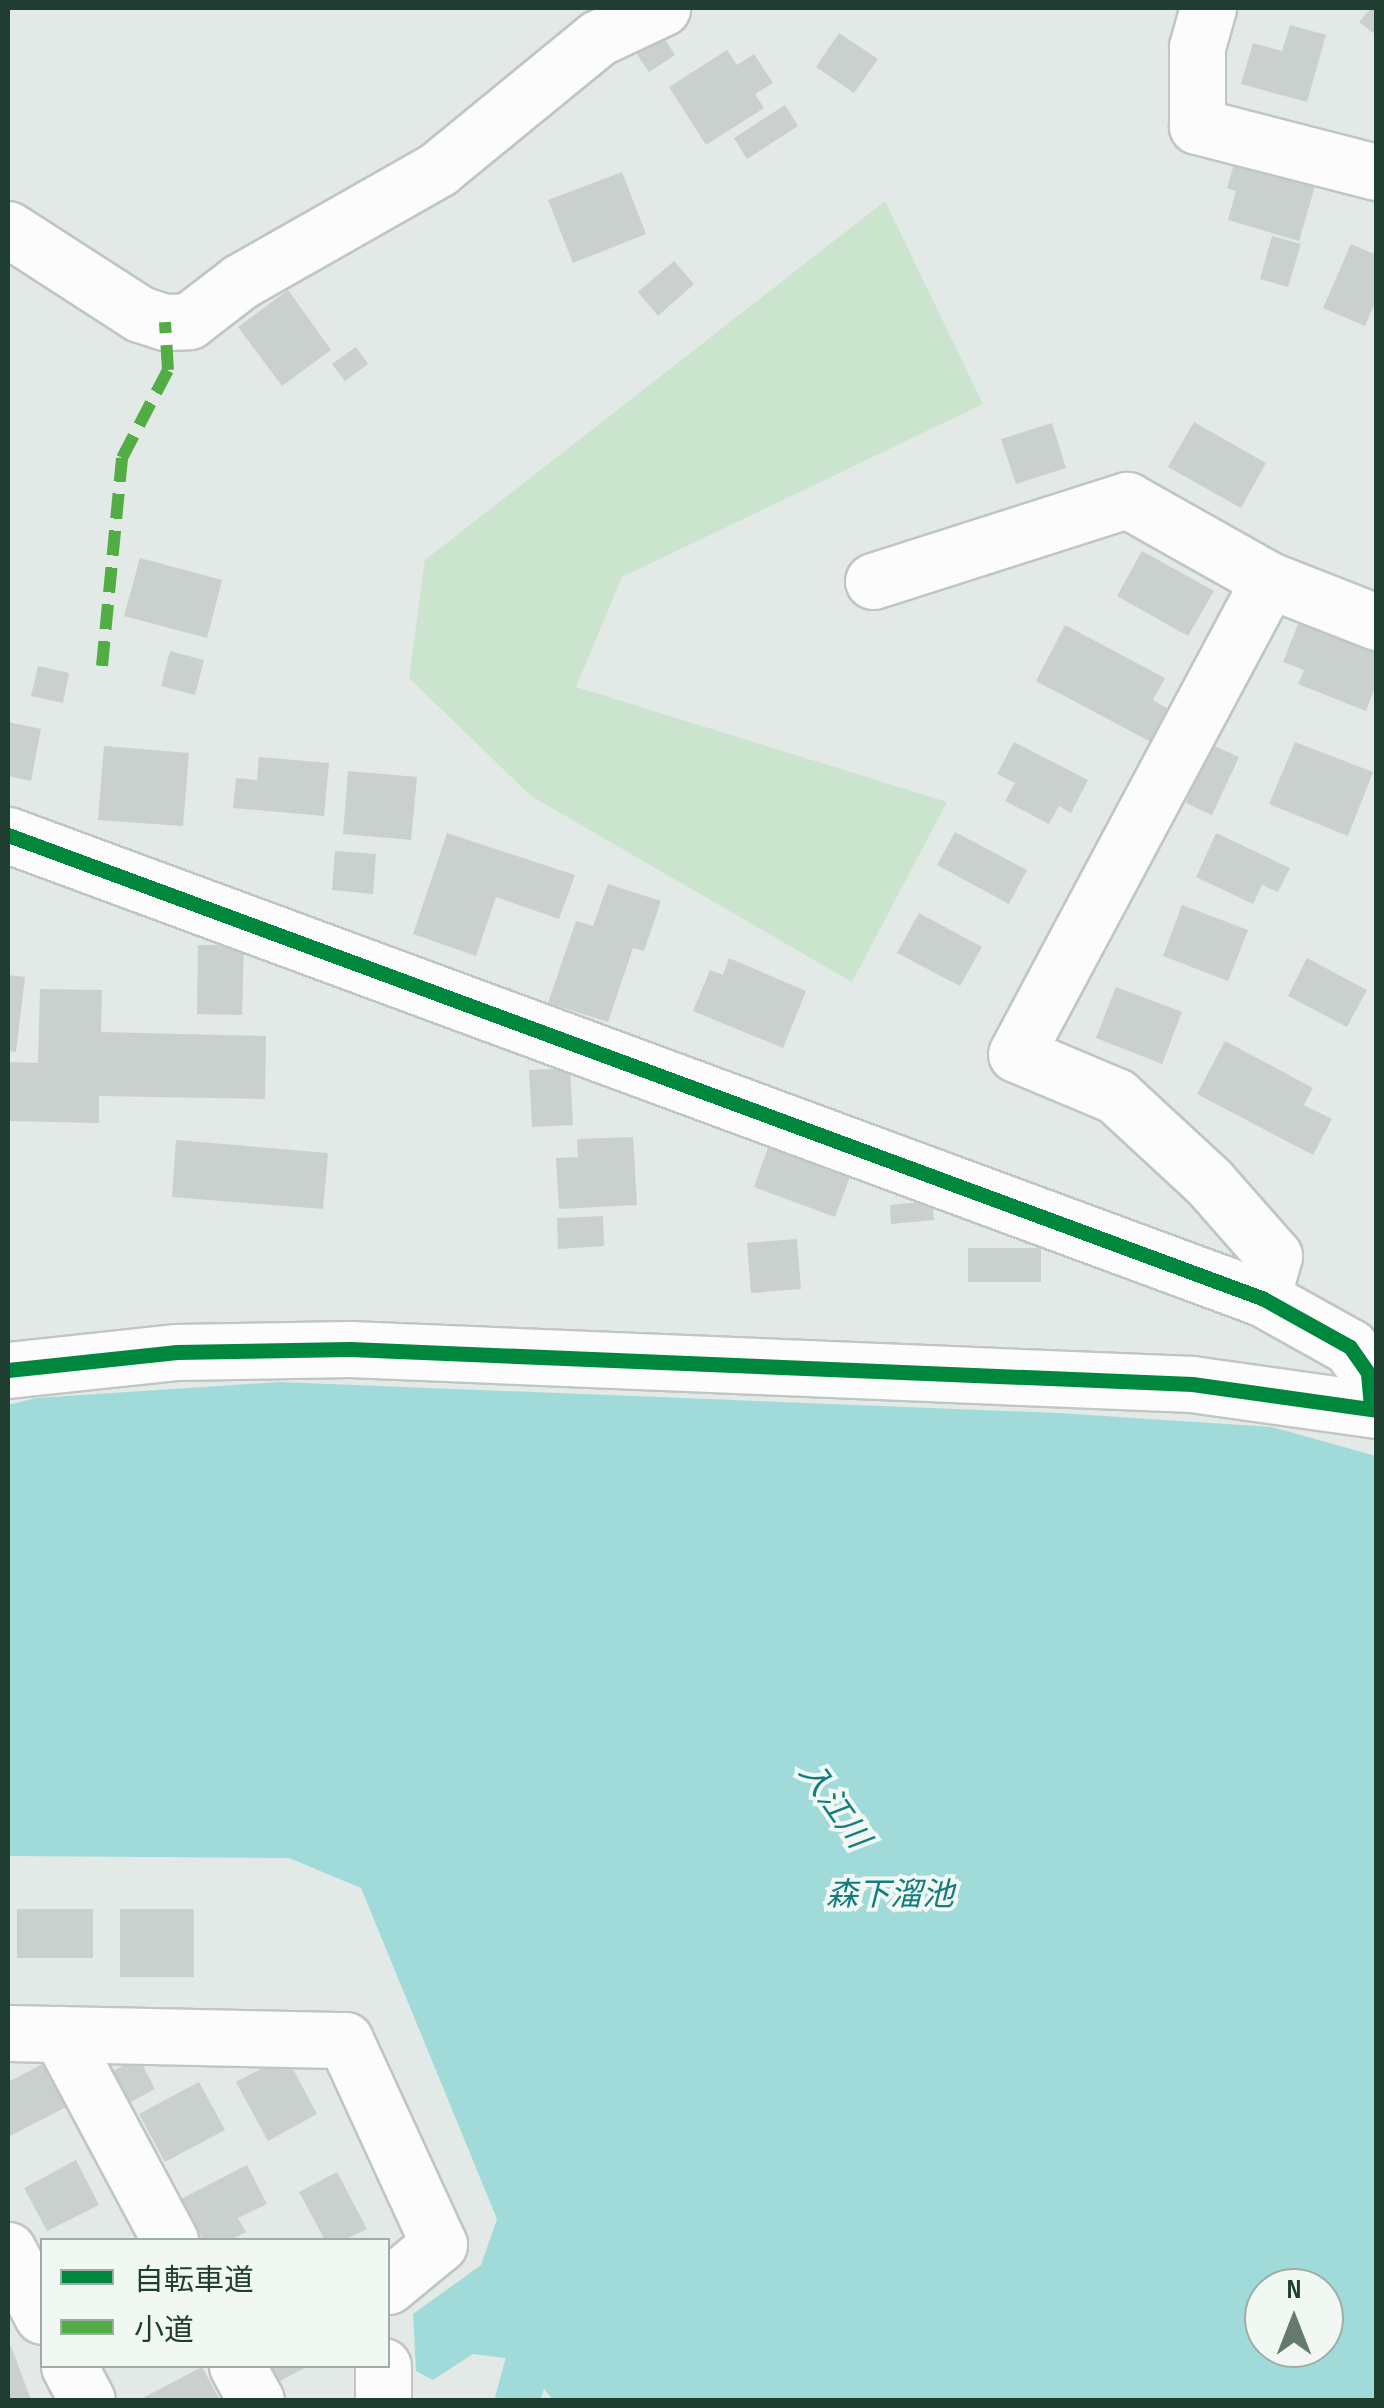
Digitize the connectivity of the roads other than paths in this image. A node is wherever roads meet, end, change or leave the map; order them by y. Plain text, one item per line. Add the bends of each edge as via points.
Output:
1 (662, 8) edge
2 (1208, 8) edge
3 (1376, 172) edge
4 (8, 229) edge
5 (1269, 580) junction
6 (873, 581) dead end
7 (1376, 622) edge
8 (8, 835) edge
9 (1262, 1298) junction
10 (8, 1370) edge
11 (1374, 1409) edge
12 (34, 2034) edge
13 (169, 2238) edge
14 (8, 2250) edge
15 (390, 2284) edge
16 (40, 2312) edge
17 (70, 2368) edge
18 (238, 2368) edge
19 (382, 2368) edge
20 (87, 2400) edge
21 (256, 2400) edge
22 (382, 2400) edge

1 - 4 street via 598,38 438,169 241,281 189,321 140,314
2 - 3 street via 1196,48 1196,126
5 - 6 street via 1127,500
5 - 7 street
5 - 9 street via 1016,1054 1116,1096 1210,1182 1274,1256
8 - 9 street
9 - 11 street via 1350,1348 1368,1373
10 - 11 street via 177,1352 350,1349 1192,1384
12 - 13 street
12 - 15 street via 345,2040 439,2244
14 - 16 street
17 - 20 street
18 - 21 street
19 - 22 street

